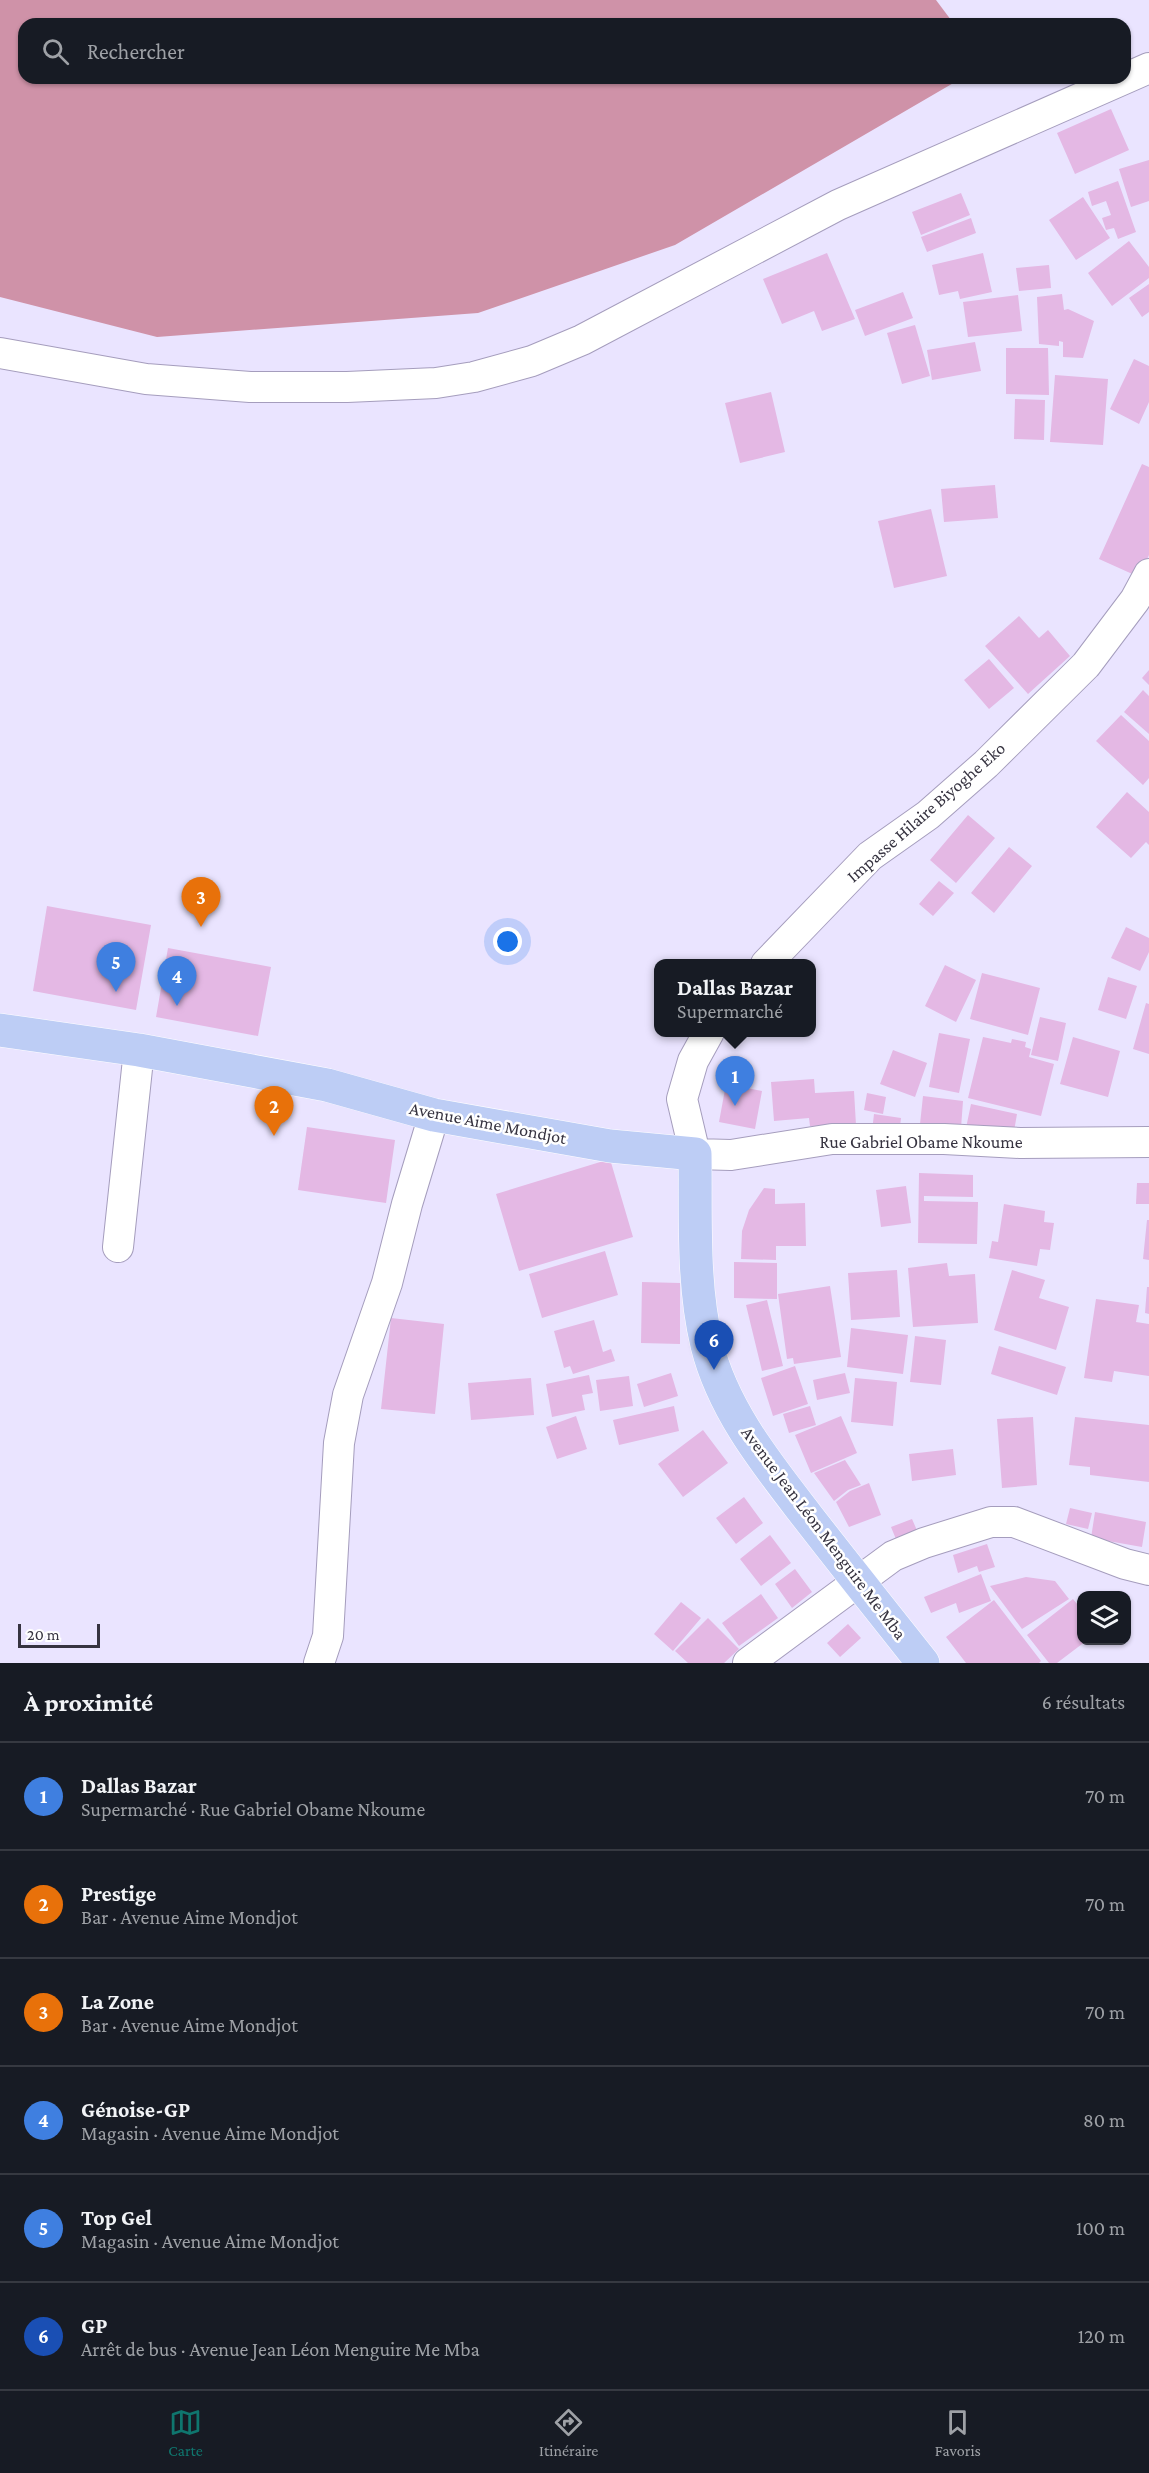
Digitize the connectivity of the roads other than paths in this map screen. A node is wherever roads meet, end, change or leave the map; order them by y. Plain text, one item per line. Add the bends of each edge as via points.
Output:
1 (1149, 68) edge
2 (1131, 76) edge
3 (1113, 84) edge
4 (0, 353) edge
5 (1149, 574) edge
6 (769, 959) edge
7 (0, 1030) edge
8 (706, 1037) edge
9 (139, 1050) junction
10 (434, 1115) junction
11 (1149, 1142) edge
12 (695, 1154) junction
13 (118, 1247) dead end
14 (1149, 1570) edge
15 (859, 1581) junction
16 (319, 1663) edge
17 (748, 1663) edge
18 (923, 1663) edge

1 - 2 street
3 - 4 street via 838,205 582,340 532,361 474,377 347,387 249,387 146,379
5 - 6 street, Impasse Hilaire Biyoghe Eko via 1135,600 1086,665 986,764 870,856
7 - 9 main road, Avenue Aime Mondjot
8 - 12 street via 693,1061 682,1099
9 - 10 main road, Avenue Aime Mondjot via 327,1085
9 - 13 street
10 - 12 main road, Avenue Aime Mondjot via 610,1146
10 - 16 street via 387,1283 348,1395 339,1443 328,1636
11 - 12 street, Rue Gabriel Obame Nkoume via 832,1139 730,1155
12 - 15 main road, Avenue Jean Léon Menguire Me Mba via 697,1277 714,1370 740,1423
14 - 15 street via 1014,1522 991,1522 893,1556
15 - 17 street
15 - 18 main road, Avenue Jean Léon Menguire Me Mba

